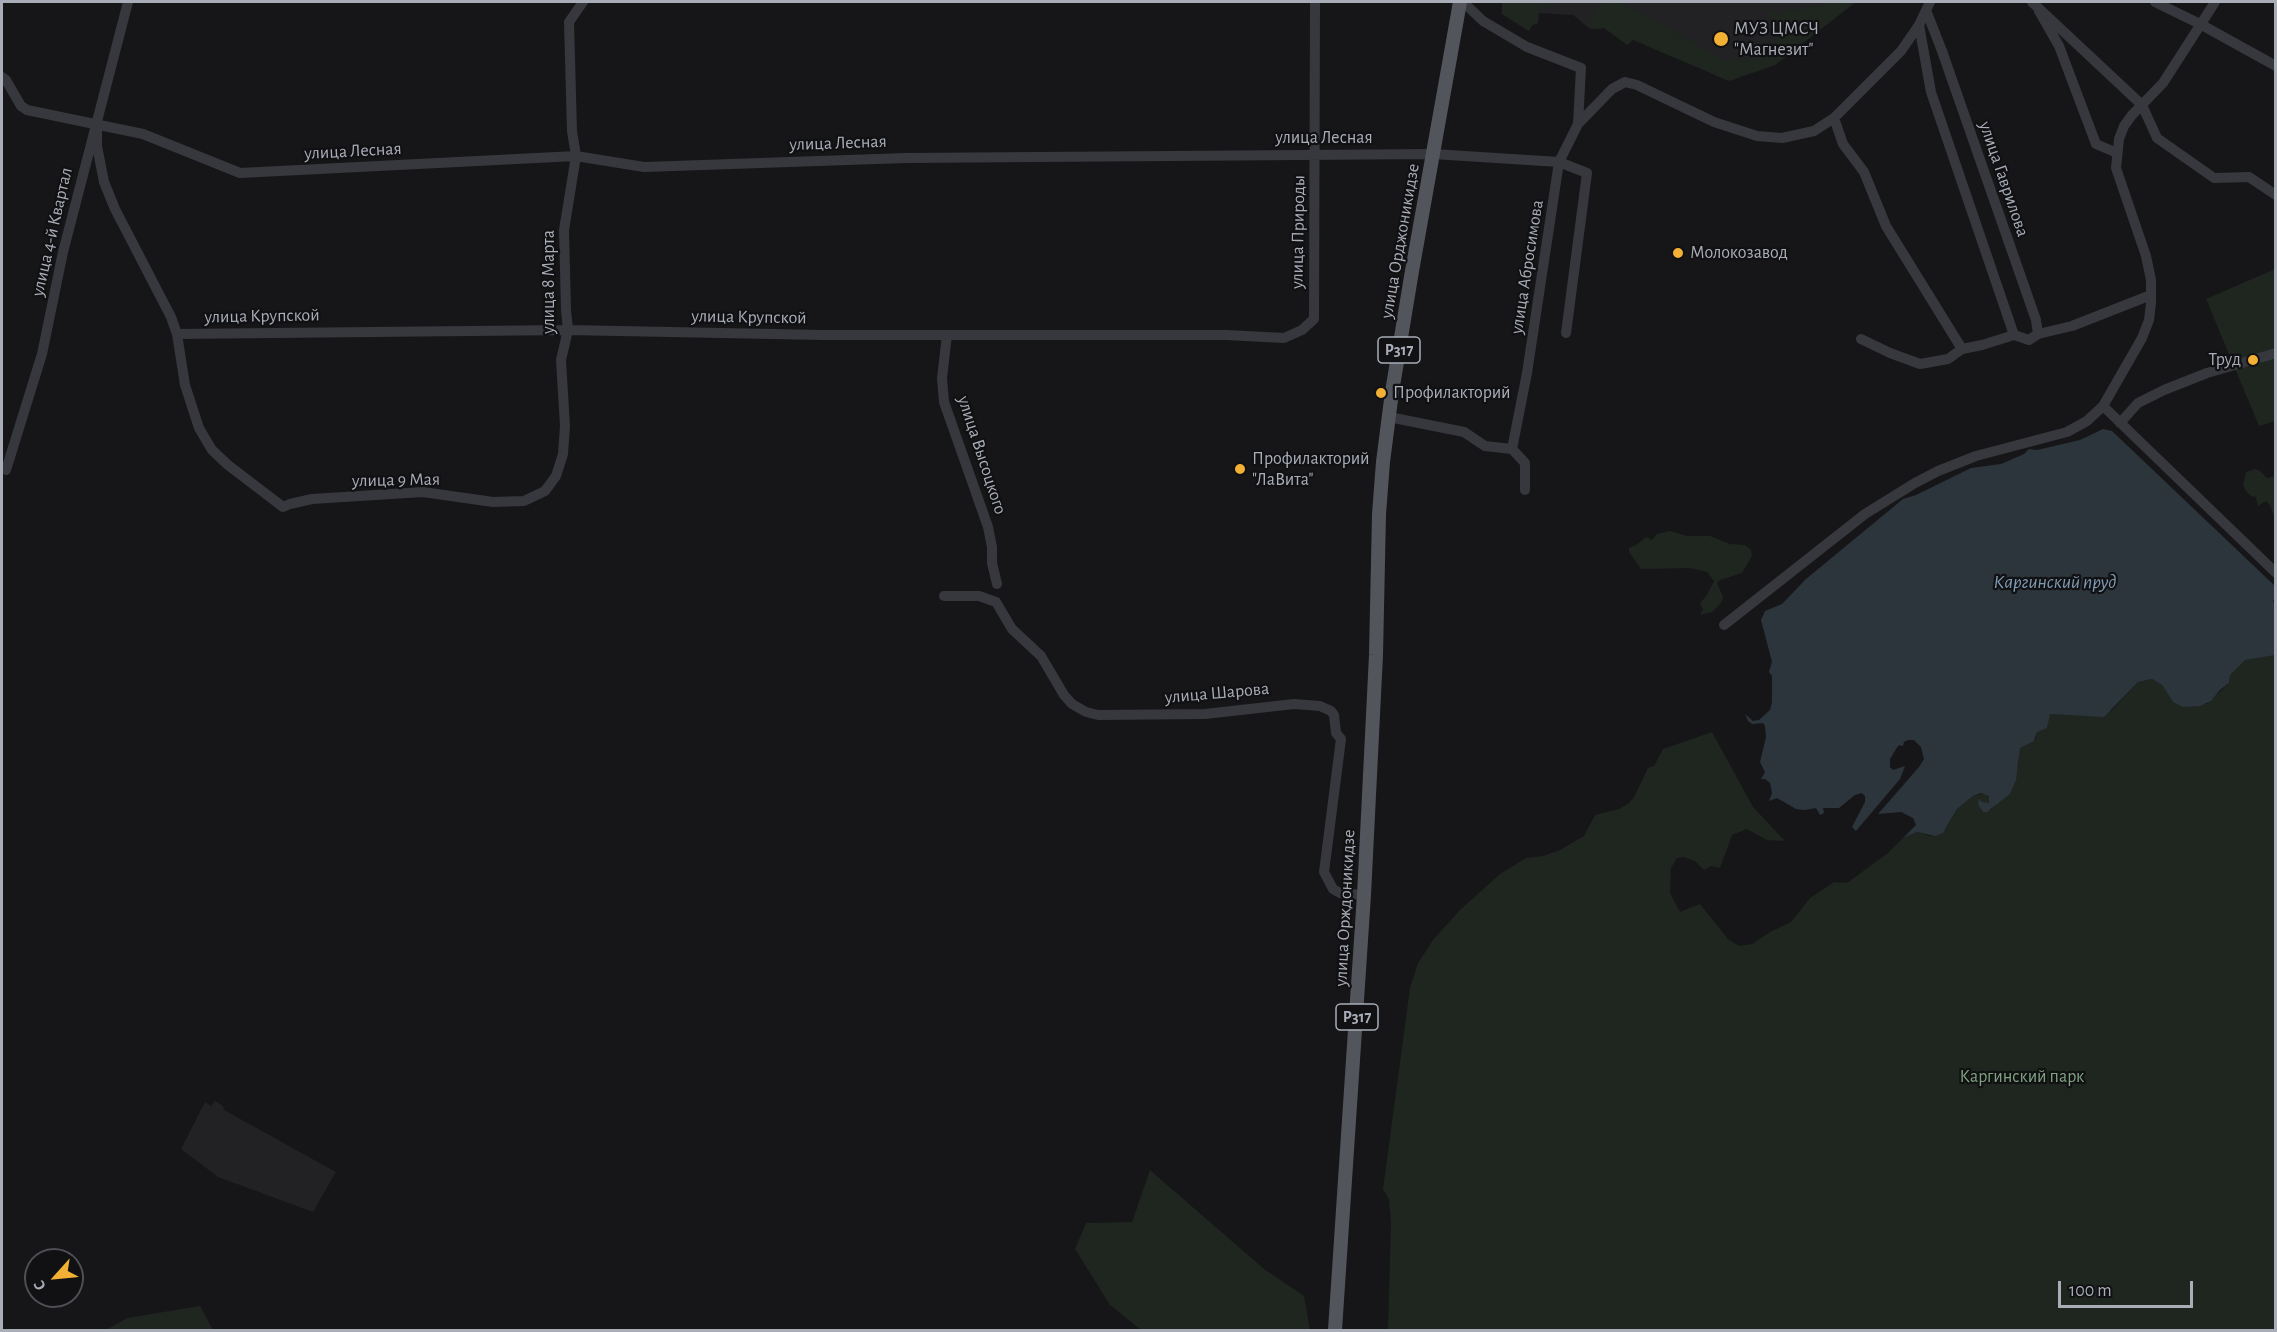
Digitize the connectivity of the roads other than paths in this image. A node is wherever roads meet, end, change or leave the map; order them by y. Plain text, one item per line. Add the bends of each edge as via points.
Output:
1 (128, 2) edge
2 (583, 2) edge
3 (1315, 2) edge
4 (1461, 2) edge
5 (2033, 2) edge
6 (2155, 2) edge
7 (2215, 2) edge
8 (1928, 6) edge
9 (1919, 25) junction
10 (2197, 28) junction
11 (2276, 66) edge
12 (2, 77) edge
13 (2142, 105) junction
14 (1834, 118) junction
15 (97, 124) junction
16 (1578, 124) junction
17 (2117, 153) junction
18 (1433, 154) junction
19 (1315, 155) junction
20 (576, 156) junction
21 (1559, 162) junction
22 (2276, 195) edge
23 (2151, 295) junction
24 (1314, 319) joint
25 (568, 330) junction
26 (1566, 333) dead end
27 (177, 334) junction
28 (2038, 334) junction
29 (947, 335) junction
30 (2014, 335) junction
31 (1861, 339) dead end
32 (1962, 349) junction
33 (2276, 353) edge
34 (2103, 406) junction
35 (1389, 417) junction
36 (2120, 423) junction
37 (1512, 449) junction
38 (6, 470) dead end
39 (1525, 490) dead end
40 (544, 491) joint
41 (2276, 573) edge
42 (997, 584) dead end
43 (944, 596) dead end
44 (1724, 625) dead end
45 (1372, 703) joint
46 (1364, 895) junction
47 (1335, 1330) edge

1 - 15 street, улица 4-й Квартал
2 - 20 street, улица 8 Марта via 569,22
3 - 19 street, улица Природы
4 - 16 street, улица Абросимова via 1483,21 1527,47 1581,68
4 - 18 main road, улица Орджоникидзе / Р317
5 - 13 street
5 - 17 street via 2059,46 2096,144
6 - 10 street
7 - 10 street
8 - 9 street
8 - 28 street, улица Гаврилова
9 - 14 street via 1901,51
9 - 30 street via 1931,92
10 - 11 street
10 - 13 street via 2163,83
12 - 15 street, улица Лесная via 27,110
13 - 17 street via 2124,126
13 - 22 street via 2157,138 2214,178 2248,177
14 - 16 street via 1814,131 1782,138 1757,136 1713,122 1625,82 1612,89
14 - 32 street via 1843,144 1864,172 1886,226
15 - 20 street, улица Лесная via 155,138 240,173
15 - 27 street via 104,182
15 - 38 street, улица 4-й Квартал via 65,241 42,354
16 - 21 street, улица Абросимова
17 - 23 street via 2116,168 2146,256
18 - 19 street, улица Лесная
18 - 21 street, улица Лесная
18 - 35 main road, улица Орджоникидзе / Р317
19 - 20 street, улица Лесная via 906,158 644,167
19 - 24 street, улица Природы
20 - 25 street, улица 8 Марта via 564,230
21 - 26 street, улица Лесная via 1587,173
21 - 37 street, улица Абросимова
23 - 28 street via 2072,326
23 - 34 street via 2149,321 2142,338
24 - 29 street, улица Крупской via 1284,338
25 - 27 street, улица Крупской
25 - 29 street, улица Крупской
25 - 40 street, улица 8 Марта via 561,360 563,454 556,476
27 - 40 street, улица 9 Мая via 185,385 205,440 228,465 283,507 312,499 423,492 493,502 524,501
28 - 30 street via 2029,340
29 - 42 street, улица Высоцкого via 942,378 944,402 988,527
30 - 32 street
31 - 32 street via 1920,364 1948,358
33 - 36 street via 2164,390 2138,403
34 - 36 street
34 - 44 street via 2067,432 1976,456 1915,483 1865,514
35 - 37 street via 1464,432 1485,446
35 - 45 main road, улица Орджоникидзе / Р317 via 1379,514
36 - 41 street
37 - 39 street via 1525,463
43 - 46 street, улица Шарова via 979,596 996,602 1012,629 1041,656 1072,705 1086,712 1205,714 1294,704 1331,711 1336,734 1341,739 1324,872 1333,890
45 - 46 main road, улица Орждоникидзе / Р317
46 - 47 main road, улица Орждоникидзе / Р317

